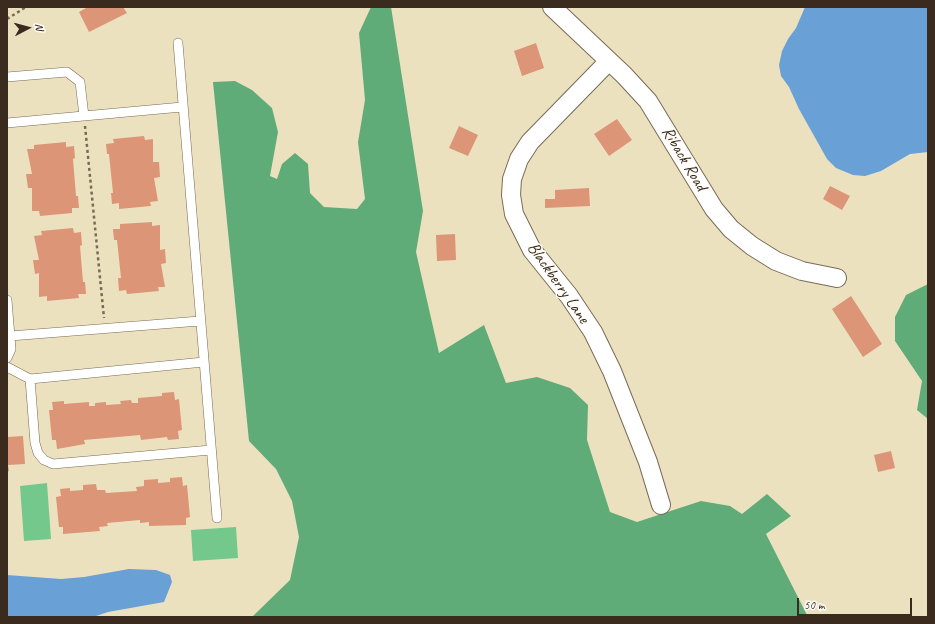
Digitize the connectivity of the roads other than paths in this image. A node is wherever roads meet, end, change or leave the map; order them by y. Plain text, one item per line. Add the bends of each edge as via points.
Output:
1 (552, 7) edge
2 (178, 43) dead end
3 (608, 62) junction
4 (7, 77) edge
5 (182, 107) junction
6 (84, 116) junction
7 (7, 123) edge
8 (837, 278) dead end
9 (7, 300) edge
10 (200, 321) junction
11 (10, 336) junction
12 (7, 358) edge
13 (204, 362) junction
14 (7, 367) edge
15 (30, 379) junction
16 (211, 450) junction
17 (661, 504) dead end
18 (218, 518) dead end

1 - 3 street, Riback Road
2 - 5 lane
3 - 8 street, Riback Road via 648,101 714,209 731,229 776,261 802,271
3 - 17 street, Blackberry Lane via 530,142 518,159 512,179 511,195 514,214 532,250 569,296 593,332 648,462
4 - 6 lane via 67,72 80,82
5 - 6 lane
5 - 10 lane
6 - 7 lane
9 - 11 lane
10 - 11 lane
10 - 13 lane
11 - 12 lane via 11,349
13 - 15 lane
13 - 16 lane
14 - 15 lane
15 - 16 lane via 35,443 38,453 44,460 53,464
16 - 18 lane

